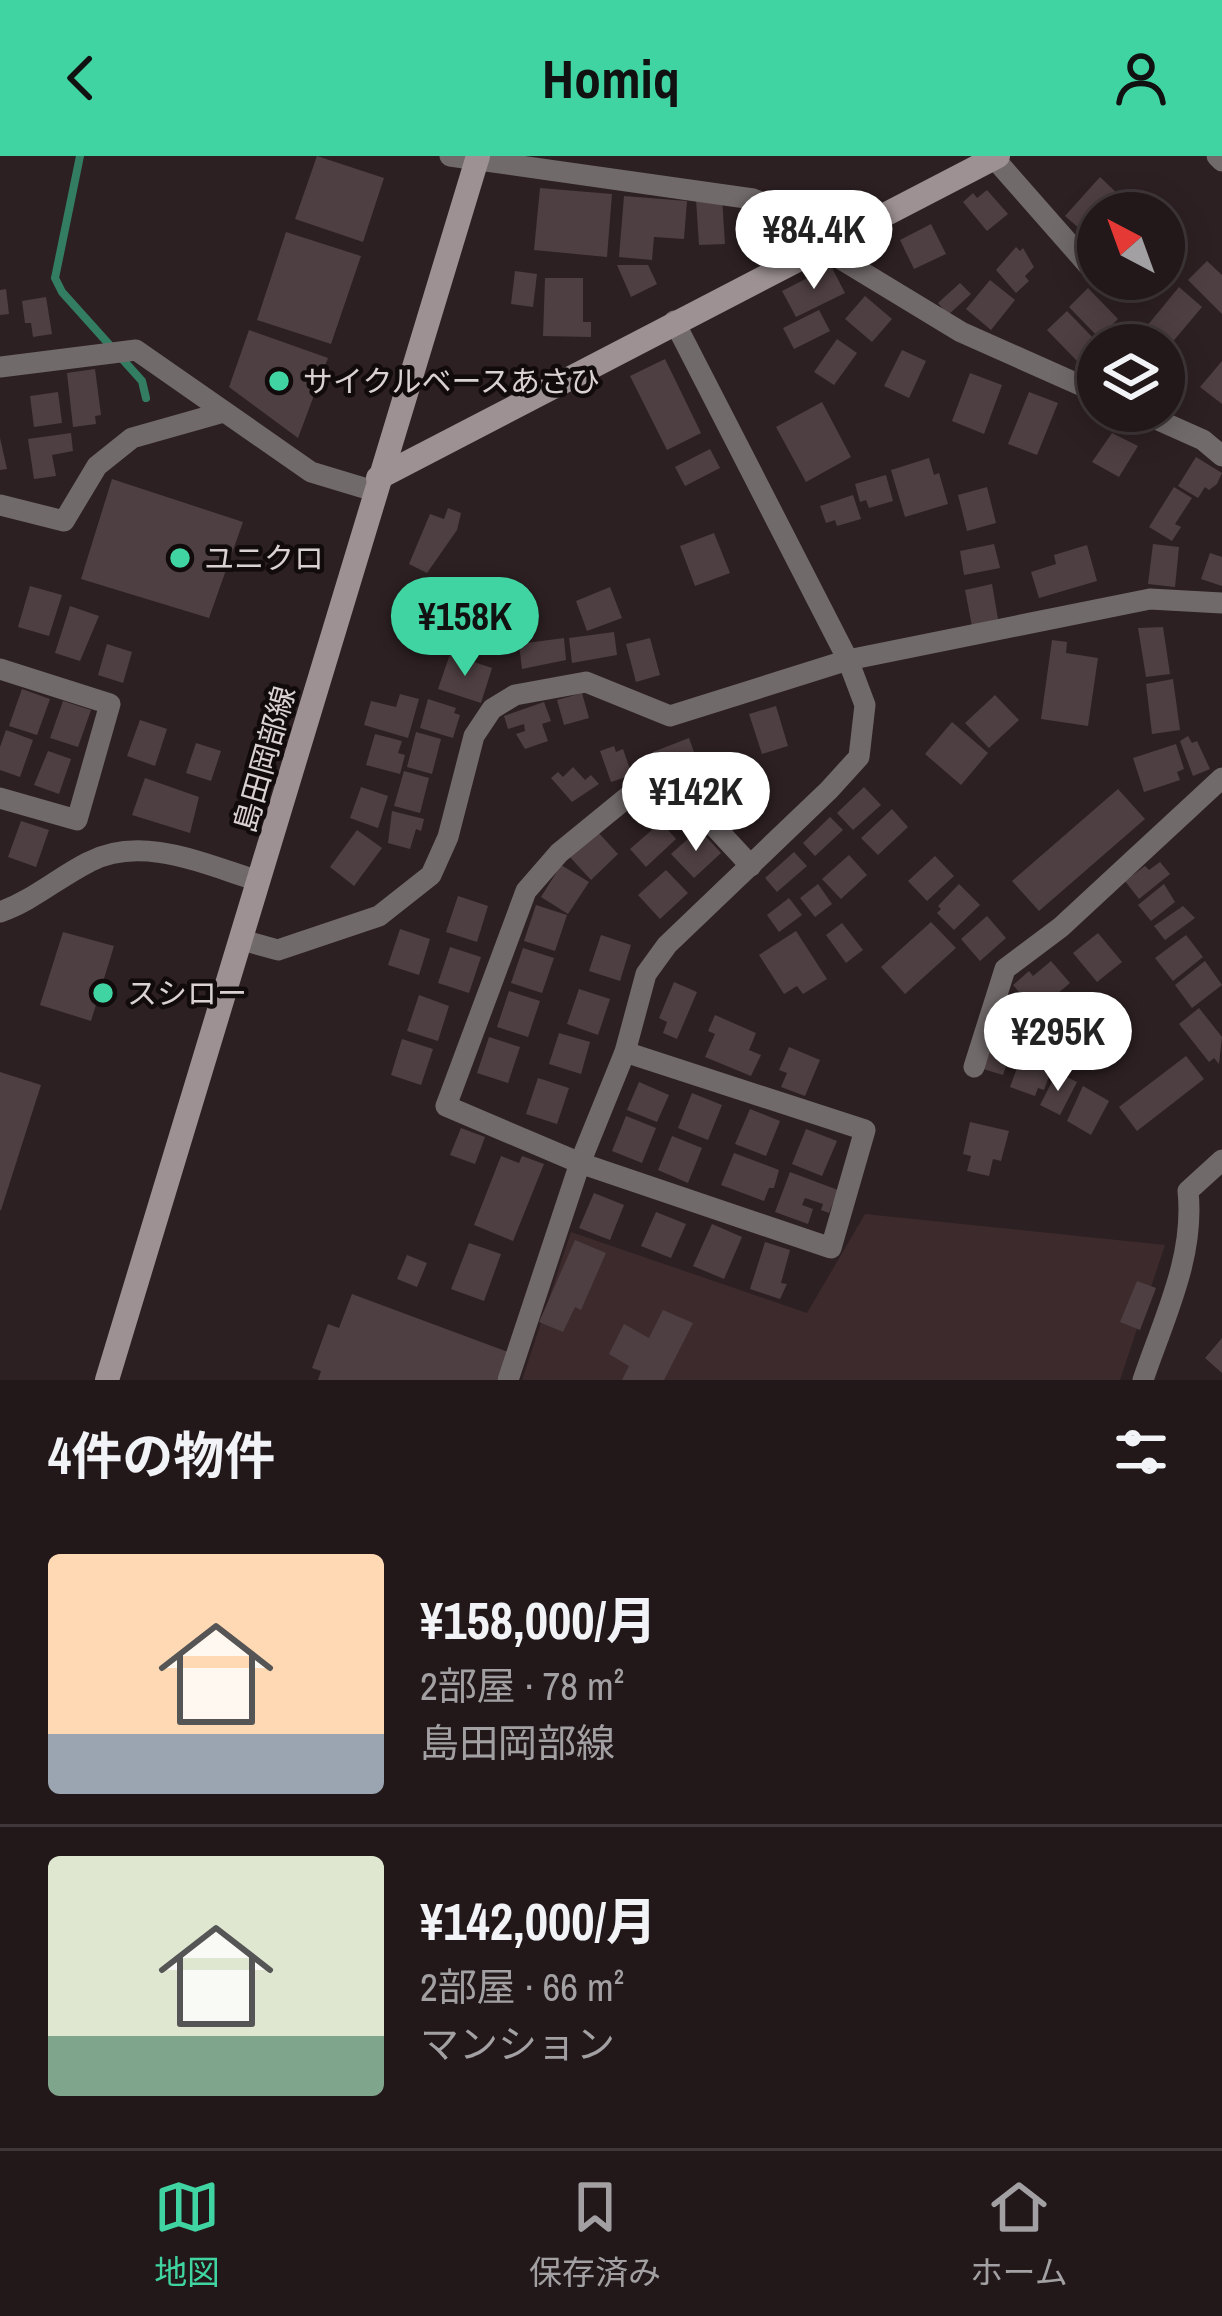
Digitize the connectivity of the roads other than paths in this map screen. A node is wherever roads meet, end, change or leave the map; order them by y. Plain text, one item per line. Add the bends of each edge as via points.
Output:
1 (450, 156) edge
2 (996, 157) edge
3 (478, 158) edge
4 (824, 246) junction
5 (1077, 252) edge
6 (674, 321) junction
7 (0, 367) edge
8 (1077, 384) edge
9 (224, 412) junction
10 (1185, 432) edge
11 (1222, 456) edge
12 (376, 485) junction
13 (0, 505) edge
14 (1222, 603) edge
15 (848, 660) junction
16 (0, 669) edge
17 (1222, 778) edge
18 (0, 798) edge
19 (751, 866) junction
20 (259, 880) junction
21 (0, 912) edge
22 (242, 940) junction
23 (625, 1052) junction
24 (974, 1067) dead end
25 (1222, 1160) edge
26 (580, 1163) junction
27 (107, 1380) edge
28 (508, 1380) edge
29 (1143, 1380) edge

1 - 3 street
2 - 4 main road
2 - 5 street
3 - 4 street via 753,200
3 - 12 main road, 島田岡部線
4 - 6 main road
4 - 8 street via 961,332
6 - 12 main road
6 - 15 street
7 - 9 street via 136,350
9 - 12 street via 311,472
9 - 13 street via 132,438 98,466 64,521
10 - 11 street
12 - 20 main road, 島田岡部線
14 - 15 street via 1150,599
15 - 19 street via 865,705 859,757
15 - 22 street via 670,716 586,682 515,695 492,709 473,736 431,875 379,916 278,950
16 - 18 street via 110,704 77,820
17 - 24 street via 1005,969
19 - 23 street via 646,974
19 - 26 street via 688,798 630,795 526,891 446,1106
20 - 21 street via 127,849
20 - 22 main road, 島田岡部線
22 - 27 main road, 島田岡部線
23 - 26 street
23 - 26 street via 865,1130 831,1248
25 - 29 street via 1188,1191 1187,1251
26 - 28 street

